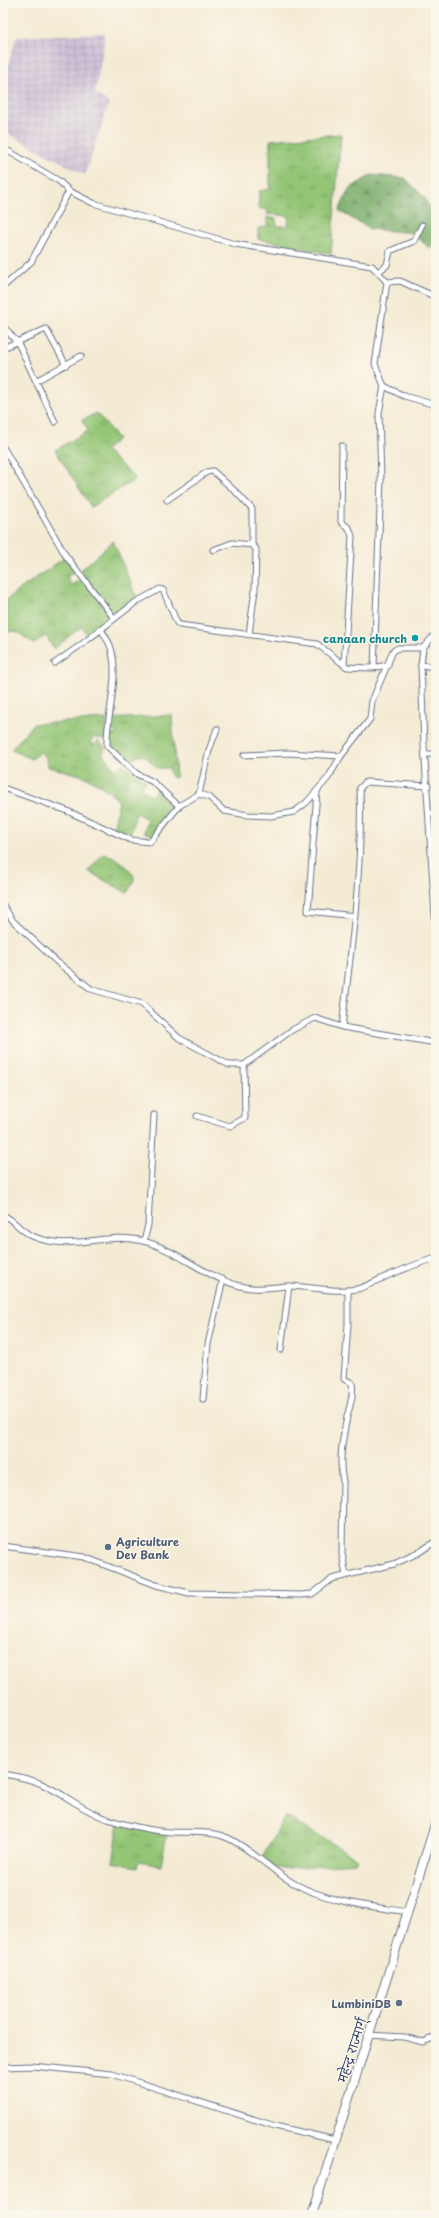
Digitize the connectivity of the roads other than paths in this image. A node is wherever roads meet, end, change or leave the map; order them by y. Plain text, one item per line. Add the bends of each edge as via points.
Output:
1 (3, 148) edge
2 (69, 192) junction
3 (422, 225) dead end
4 (378, 272) junction
5 (387, 282) junction
6 (3, 287) edge
7 (436, 297) edge
8 (3, 326) edge
9 (18, 343) junction
10 (3, 348) edge
11 (81, 356) dead end
12 (66, 365) junction
13 (36, 381) junction
14 (384, 386) junction
15 (436, 405) edge
16 (55, 422) dead end
17 (342, 446) dead end
18 (3, 447) edge
19 (167, 500) dead end
20 (252, 545) junction
21 (213, 550) dead end
22 (114, 618) junction
23 (101, 629) junction
24 (436, 632) edge
25 (249, 634) junction
26 (423, 648) junction
27 (55, 663) dead end
28 (344, 665) junction
29 (388, 665) junction
30 (421, 665) junction
31 (436, 667) edge
32 (374, 668) junction
33 (217, 729) dead end
34 (426, 754) junction
35 (436, 754) edge
36 (244, 755) dead end
37 (341, 756) junction
38 (428, 786) junction
39 (3, 788) edge
40 (317, 790) junction
41 (199, 794) junction
42 (179, 806) junction
43 (429, 813) junction
44 (436, 813) edge
45 (434, 852) edge
46 (435, 882) edge
47 (3, 905) edge
48 (355, 916) junction
49 (436, 931) edge
50 (342, 1027) junction
51 (436, 1043) edge
52 (244, 1065) junction
53 (154, 1115) dead end
54 (197, 1116) dead end
55 (3, 1214) edge
56 (144, 1241) junction
57 (436, 1258) edge
58 (223, 1279) junction
59 (289, 1286) junction
60 (348, 1290) junction
61 (281, 1350) dead end
62 (203, 1399) dead end
63 (436, 1541) edge
64 (3, 1546) edge
65 (346, 1575) junction
66 (3, 1774) edge
67 (436, 1822) edge
68 (407, 1912) junction
69 (368, 2035) junction
70 (436, 2037) edge
71 (3, 2067) edge
72 (335, 2140) junction
73 (312, 2215) edge

1 - 2 street via 59,180
2 - 4 street via 92,203 235,244 372,266
2 - 6 street via 31,262
3 - 4 street via 414,240 390,251 387,265
4 - 5 street
5 - 7 street via 400,281
5 - 14 street via 375,364
8 - 9 street
9 - 10 street
9 - 12 street via 46,329
9 - 13 street
11 - 12 street
12 - 13 street
13 - 16 street
14 - 15 street via 404,396
14 - 32 street via 379,413 381,479
17 - 28 street via 342,522 349,528 352,536
18 - 22 street via 66,556
19 - 20 street via 207,472 213,471 252,509
20 - 21 street via 232,543
20 - 25 street via 256,549 255,590
22 - 23 street
22 - 25 street via 160,588 176,623
23 - 27 street
23 - 42 street via 113,656 107,746 137,774 153,782
24 - 26 street
25 - 28 street via 316,644
26 - 29 street via 396,649
26 - 30 street
28 - 32 street
29 - 32 street
29 - 37 street via 372,701 370,719
30 - 31 street
30 - 34 street
33 - 41 street
34 - 35 street
34 - 38 street
36 - 37 street via 288,753
37 - 40 street via 328,778
38 - 43 street
38 - 48 street via 366,782 360,788 362,833
39 - 42 street via 65,810 131,840 150,842
40 - 41 street via 294,812 271,816 224,811 209,797
40 - 48 street via 308,911
41 - 42 street
43 - 44 street
43 - 45 street
45 - 46 street
46 - 49 street
47 - 52 street via 13,921 91,989 142,1004 179,1038 229,1065
48 - 50 street
50 - 51 street
50 - 52 street via 315,1018 292,1030
52 - 54 street via 245,1118 230,1126
53 - 56 street via 148,1224
55 - 56 street via 32,1236 50,1241 66,1244 114,1237
56 - 58 street
57 - 60 street via 359,1289
58 - 59 street via 244,1287 262,1289
58 - 62 street via 208,1344
59 - 60 street
59 - 61 street
60 - 65 street via 344,1379 352,1384 353,1390 340,1469 343,1481 342,1554
63 - 65 street via 394,1564
64 - 65 street via 84,1557 156,1585 189,1593 312,1594 332,1579
66 - 68 street via 43,1784 108,1819 169,1832 211,1833 227,1838 296,1885 363,1905
67 - 68 highway, महेन्द्र राज्मार्ग्
68 - 69 highway, महेन्द्र राज्मार्ग्
69 - 70 street via 404,2037 423,2042
69 - 72 highway, महेन्द्र राज्मार्ग्
71 - 72 street via 32,2066 112,2074 275,2126
72 - 73 highway, महेन्द्र राज्मार्ग्

